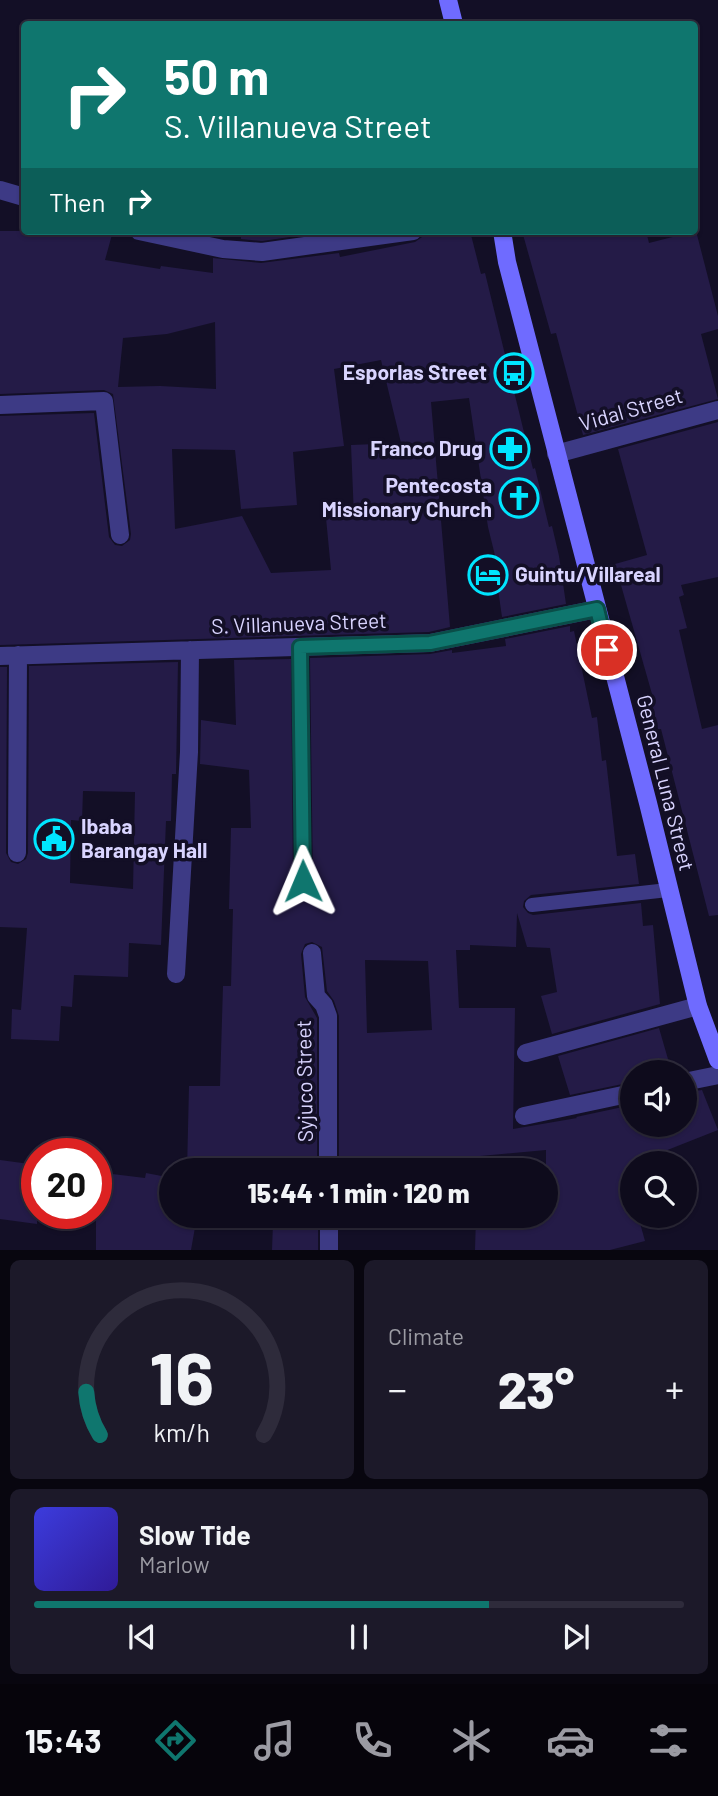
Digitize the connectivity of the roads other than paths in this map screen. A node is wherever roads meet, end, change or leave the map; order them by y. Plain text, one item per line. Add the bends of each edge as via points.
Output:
1 (448, 0) edge
2 (453, 21) edge
3 (0, 190) edge
4 (21, 196) edge
5 (158, 235) edge
6 (385, 235) edge
7 (503, 235) edge
8 (0, 405) edge
9 (718, 410) edge
10 (556, 454) junction
11 (120, 535) dead end
12 (597, 609) junction
13 (300, 647) junction
14 (190, 650) junction
15 (9, 655) edge
16 (17, 853) dead end
17 (303, 881) dead end
18 (668, 890) junction
19 (532, 905) dead end
20 (312, 953) dead end
21 (176, 974) dead end
22 (698, 1006) junction
23 (526, 1053) dead end
24 (718, 1060) edge
25 (718, 1075) edge
26 (697, 1079) edge
27 (620, 1096) edge
28 (524, 1116) dead end
29 (328, 1158) edge
30 (329, 1228) edge
31 (329, 1250) edge

1 - 2 main road
3 - 4 street
5 - 6 street via 261,253
7 - 10 main road, General Luna Street
8 - 11 street via 104,401
9 - 10 street, Vidal Street
10 - 12 main road, General Luna Street
12 - 13 street, S. Villanueva Street via 430,643
12 - 18 main road, General Luna Street
13 - 14 street, S. Villanueva Street
13 - 17 lane
14 - 15 street, S. Villanueva Street
14 - 21 street
15 - 16 street
18 - 19 lane
18 - 22 main road, General Luna Street
20 - 29 street, Syjuco Street via 316,996 328,1016
22 - 23 street
22 - 24 main road, General Luna Street
25 - 26 street
27 - 28 street
30 - 31 street

